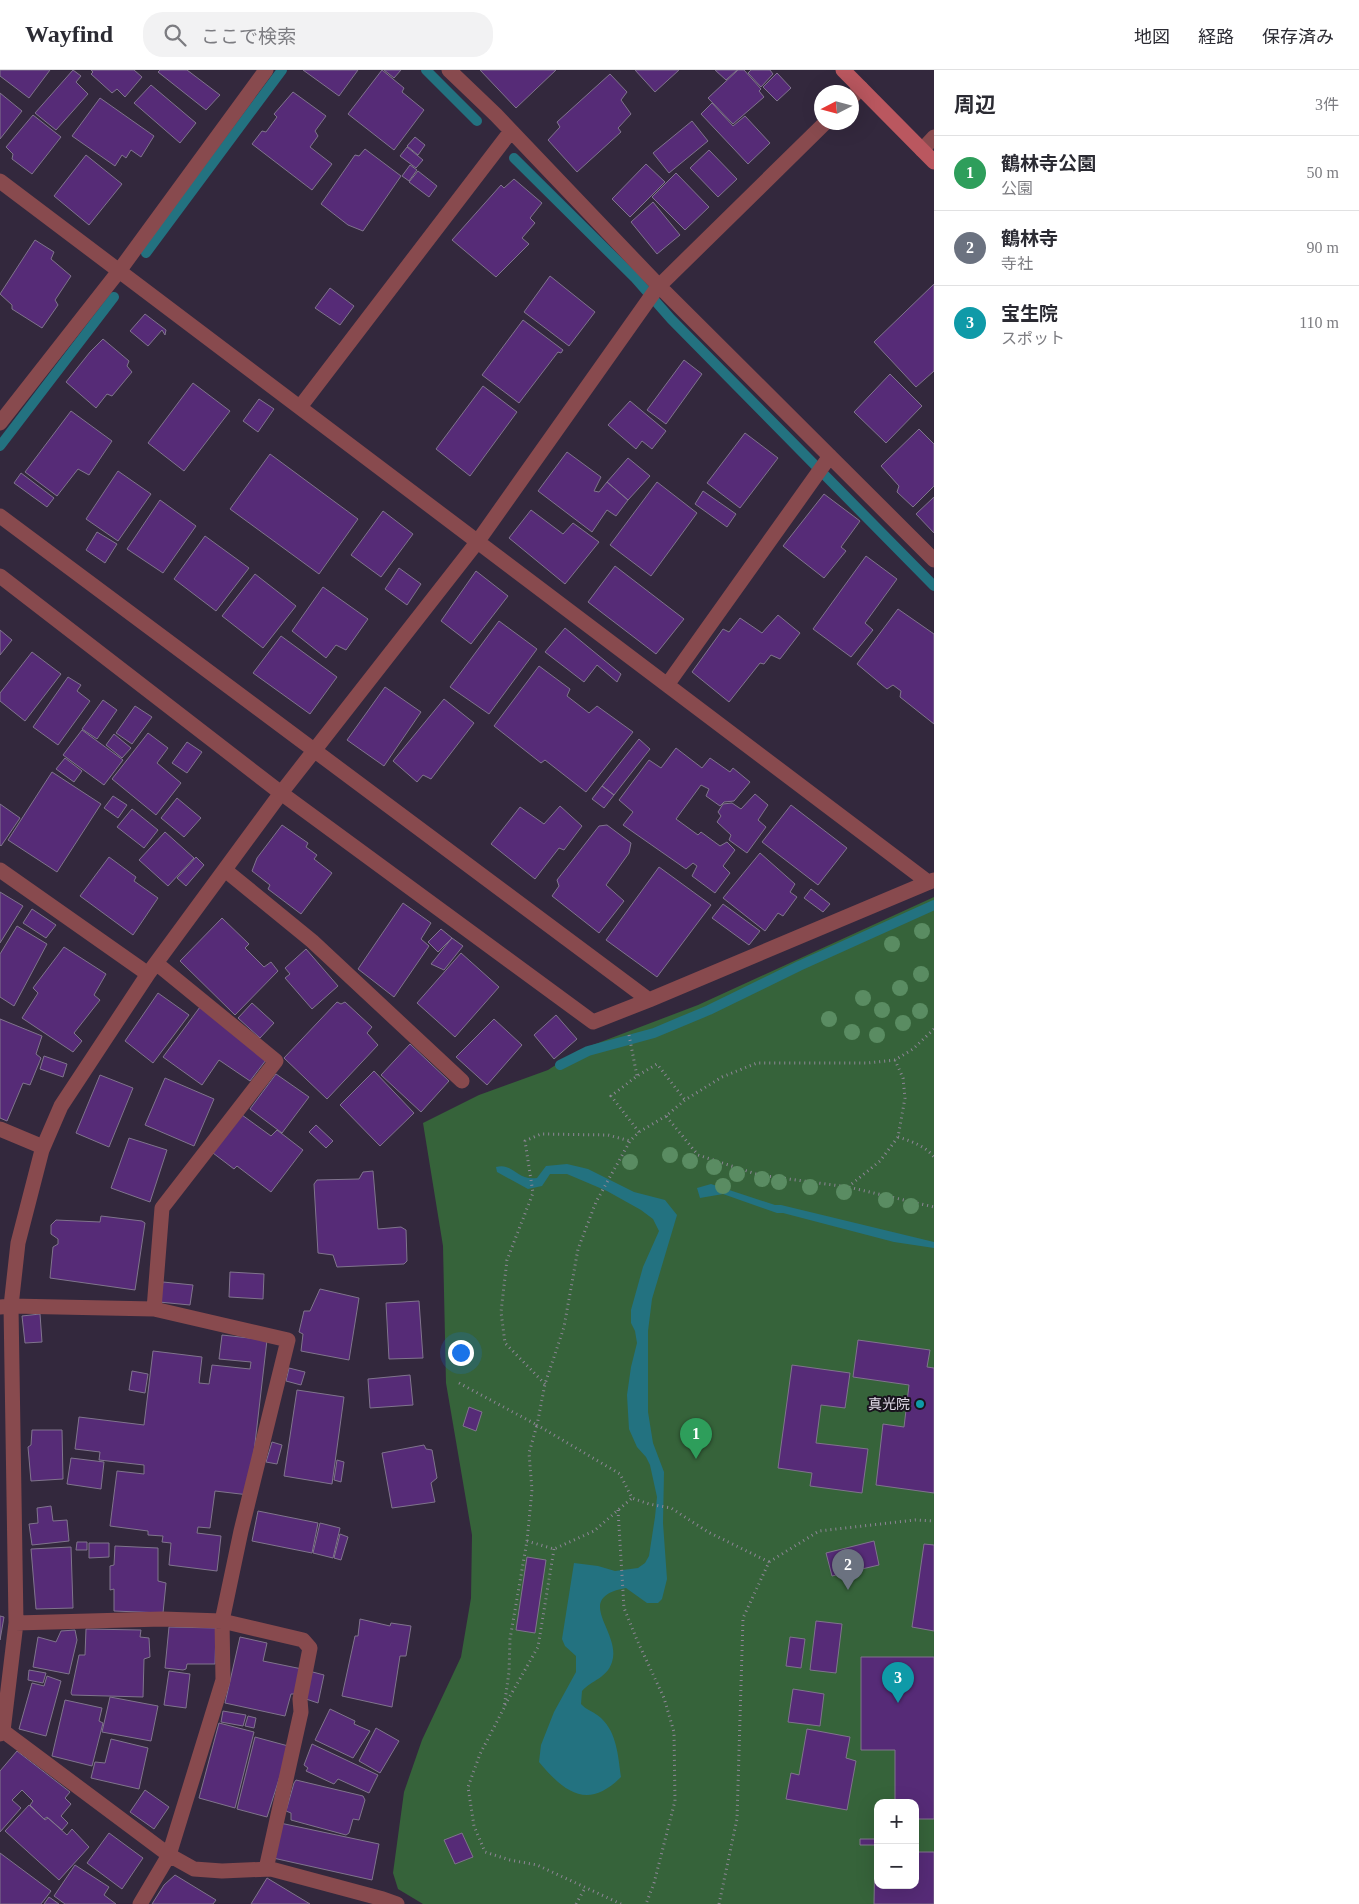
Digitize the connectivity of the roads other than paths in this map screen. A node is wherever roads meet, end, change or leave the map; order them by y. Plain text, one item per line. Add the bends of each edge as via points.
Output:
1 (266, 70) edge
2 (449, 70) edge
3 (842, 70) edge
4 (852, 85) edge
5 (859, 95) edge
6 (818, 130) edge
7 (511, 131) junction
8 (934, 137) edge
9 (922, 150) junction
10 (934, 162) edge
11 (0, 181) edge
12 (119, 271) junction
13 (658, 287) junction
14 (300, 407) junction
15 (0, 424) edge
16 (829, 458) junction
17 (0, 516) edge
18 (478, 541) junction
19 (934, 560) edge
20 (0, 576) edge
21 (668, 685) junction
22 (315, 750) junction
23 (281, 793) junction
24 (0, 870) edge
25 (225, 870) junction
26 (931, 881) edge
27 (152, 968) junction
28 (649, 1000) junction
29 (462, 1081) dead end
30 (0, 1129) edge
31 (43, 1146) junction
32 (6, 1306) edge
33 (154, 1308) junction
34 (222, 1621) junction
35 (16, 1624) junction
36 (1, 1732) edge
37 (169, 1855) junction
38 (266, 1869) junction
39 (140, 1904) edge
40 (397, 1904) edge

1 - 12 street
2 - 7 street
3 - 4 street
5 - 9 street
6 - 13 street
7 - 13 street
7 - 14 street
8 - 9 street
9 - 10 street
11 - 12 street
12 - 14 street
12 - 15 street
13 - 16 street
13 - 18 street
14 - 18 street
16 - 19 street
16 - 21 street
17 - 22 street
18 - 21 street
18 - 22 street
20 - 23 street
21 - 26 street
22 - 23 street
22 - 28 street
23 - 25 street
23 - 28 street via 593,1022
24 - 27 street
25 - 27 street
25 - 29 street via 312,941
26 - 28 street
27 - 31 street via 61,1106
27 - 33 street via 276,1061 162,1208
30 - 31 street
31 - 32 street via 18,1243
32 - 33 street
32 - 35 street
33 - 34 street via 288,1340
34 - 35 street
34 - 37 street via 223,1680
34 - 38 street via 303,1640 310,1648 300,1699 301,1712
35 - 36 street
36 - 37 street
37 - 38 street via 194,1869
37 - 39 street
38 - 40 street

